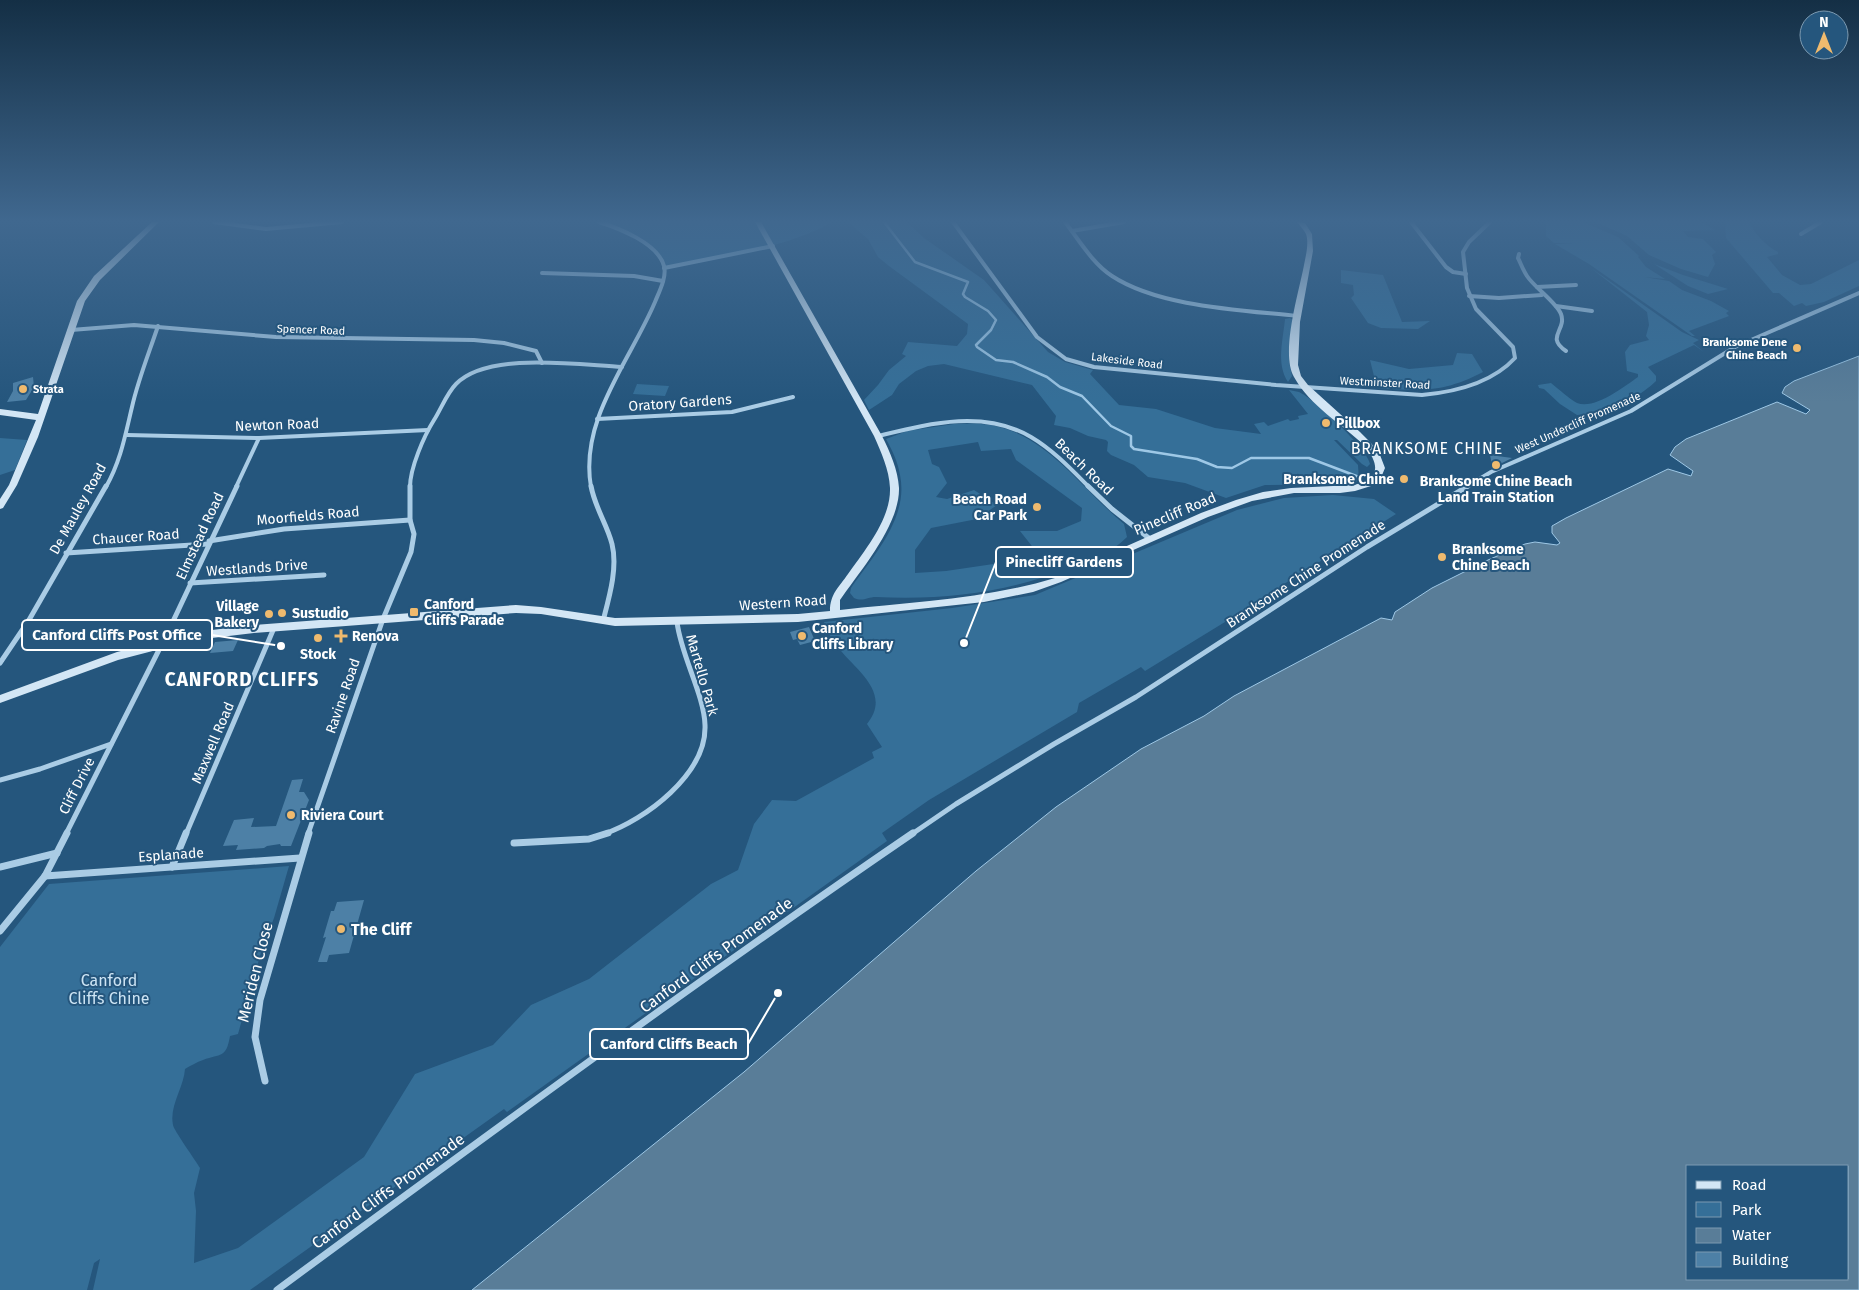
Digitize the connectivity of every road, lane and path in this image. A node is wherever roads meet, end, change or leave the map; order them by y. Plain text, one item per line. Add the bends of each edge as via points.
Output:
1 (95, 282) edge
2 (663, 282) edge
3 (793, 282) edge
4 (997, 282) edge
5 (1123, 282) edge
6 (1304, 282) edge
7 (1467, 282) edge
8 (1532, 282) edge
9 (1576, 286) dead end
10 (1537, 287) junction
11 (1859, 293) edge
12 (1542, 295) junction
13 (1469, 296) junction
14 (1556, 306) junction
15 (1592, 311) dead end
16 (1297, 316) junction
17 (158, 326) junction
18 (71, 330) junction
19 (1566, 352) dead end
20 (542, 363) junction
21 (622, 366) junction
22 (1304, 387) junction
23 (793, 397) dead end
24 (0, 412) edge
25 (40, 417) junction
26 (597, 419) junction
27 (428, 430) junction
28 (126, 435) junction
29 (878, 436) junction
30 (259, 438) junction
31 (1491, 472) joint
32 (0, 506) edge
33 (410, 520) junction
34 (1150, 539) junction
35 (208, 542) junction
36 (66, 553) junction
37 (324, 575) dead end
38 (190, 583) junction
39 (835, 613) junction
40 (383, 619) junction
41 (603, 621) junction
42 (677, 622) junction
43 (274, 628) junction
44 (162, 644) junction
45 (0, 663) edge
46 (1136, 697) joint
47 (0, 699) edge
48 (112, 744) junction
49 (0, 780) edge
50 (514, 843) dead end
51 (57, 853) junction
52 (300, 858) junction
53 (0, 867) edge
54 (172, 867) junction
55 (296, 870) joint
56 (45, 876) junction
57 (0, 931) edge
58 (265, 1081) dead end
59 (277, 1290) edge

1 - 18 main road via 81,301
2 - 21 street via 655,305
3 - 29 main road, Western Road
4 - 22 street, Lakeside Road via 1037,337 1066,359 1100,367
5 - 16 street via 1160,296
6 - 16 main road
7 - 13 street, Westminster Road
8 - 10 street
9 - 10 street
10 - 12 street
11 - 31 street, West Undercliff Promenade via 1735,347 1630,411
12 - 13 street
12 - 14 street
13 - 22 street, Westminster Road via 1476,309 1510,341 1515,352 1511,364 1493,375 1476,384 1435,395
14 - 15 street
14 - 19 street via 1563,320 1555,340
16 - 22 main road via 1294,368
17 - 18 street, Spencer Road via 102,326
17 - 20 street, Spencer Road via 276,338 436,339 504,343 536,351
17 - 28 street, De Mauley Road
18 - 25 main road
20 - 21 street, Ravine Road
20 - 27 street, Ravine Road via 512,362 469,374 455,384
21 - 26 street
22 - 34 main road, Pinecliff Road via 1376,454 1380,468 1372,482 1349,490 1293,490 1256,497
23 - 26 street, Oratory Gardens via 732,412
24 - 25 main road
25 - 32 main road via 13,485
26 - 41 street via 588,468 597,509 614,550
27 - 30 street, Newton Road
27 - 33 street, Ravine Road via 410,478
28 - 30 street, Newton Road
28 - 36 street, De Mauley Road via 113,474
29 - 34 street, Beach Road via 962,421 987,422 1020,430 1053,450 1111,508
29 - 39 main road, Western Road via 889,460 894,495 887,521 835,600
30 - 35 street, Elmstead Road
31 - 46 street, Branksome Chine Promenade via 1367,547
33 - 35 street, Moorfields Road via 288,527
33 - 40 street, Ravine Road via 414,534 411,552
34 - 39 main road, Pinecliff Road via 1033,588 960,601
35 - 36 street, Chaucer Road
35 - 38 street, Elmstead Road
36 - 45 street, De Mauley Road via 29,620
37 - 38 street, Westlands Drive
38 - 44 street, Elmstead Road
39 - 42 main road, Western Road
40 - 41 main road, Western Road via 531,609
40 - 43 main road, Western Road
40 - 52 street, Ravine Road
41 - 42 main road, Western Road
42 - 50 street, Martello Park via 705,724 701,752 691,771 645,812 602,837
43 - 44 main road, Western Road via 214,633
43 - 54 street, Maxwell Road
44 - 47 main road, Western Road via 117,656
44 - 48 street, Cliff Drive
46 - 59 street, Canford Cliffs Promenade via 956,804 820,896
48 - 49 street
48 - 51 street, Cliff Drive
51 - 53 street
51 - 56 street, Cliff Drive
52 - 54 street, Esplanade
52 - 55 street, Ravine Road
54 - 56 street, Esplanade
55 - 58 street, Meriden Close via 256,1021 255,1037
56 - 57 street, Cliff Drive

